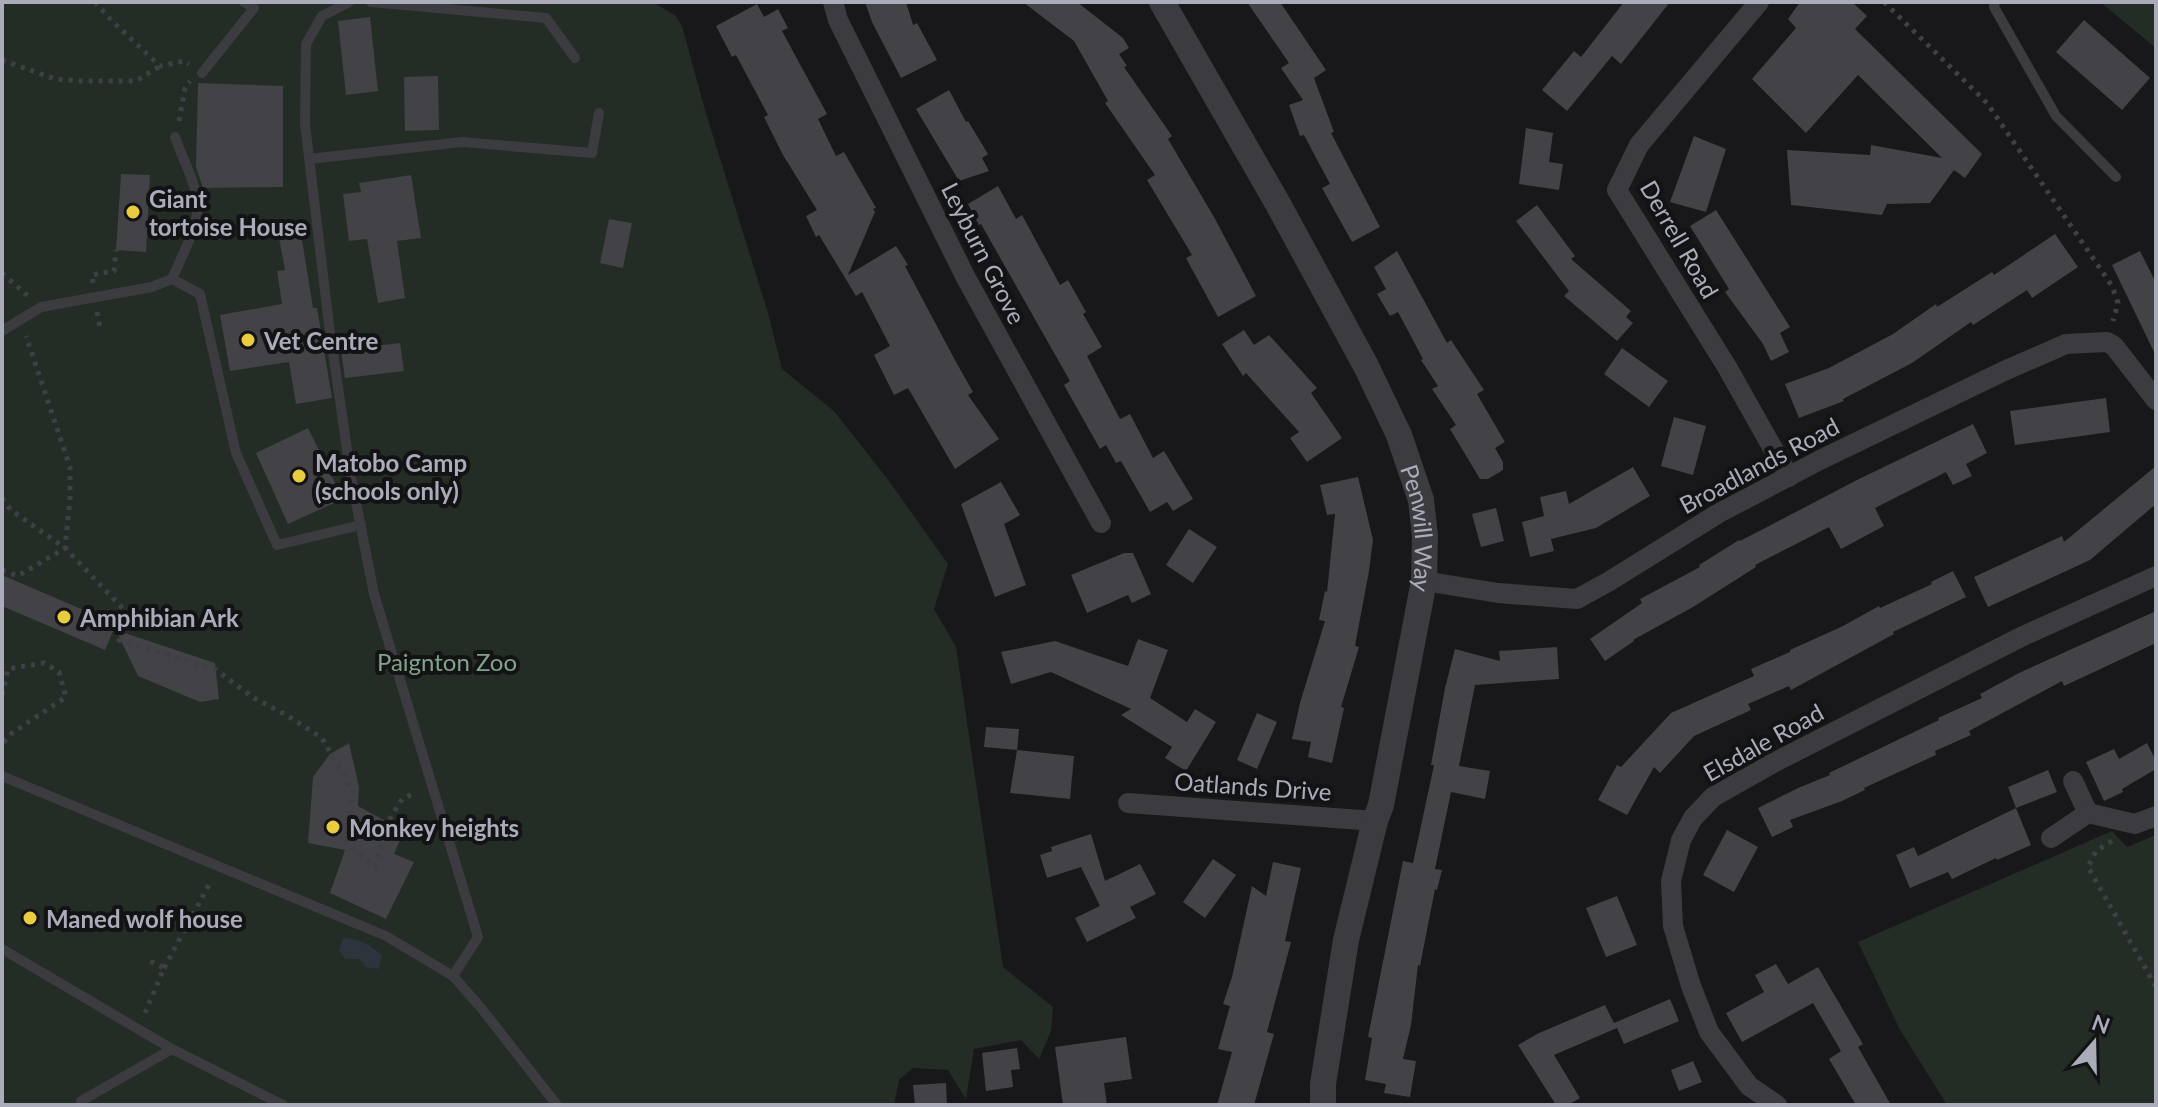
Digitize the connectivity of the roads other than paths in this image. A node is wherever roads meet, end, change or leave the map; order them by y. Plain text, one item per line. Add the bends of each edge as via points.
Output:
1 (244, 2) edge
2 (349, 2) edge
3 (371, 2) edge
4 (833, 2) edge
5 (1162, 2) edge
6 (1759, 2) edge
7 (1995, 2) edge
8 (575, 58) dead end
9 (202, 73) road end
10 (599, 113) dead end
11 (175, 137) road end
12 (309, 159) junction
13 (2116, 177) dead end
14 (172, 279) junction
15 (2, 331) edge
16 (2156, 400) edge
17 (1789, 477) junction
18 (1101, 523) dead end
19 (361, 525) junction
20 (2156, 576) edge
21 (1424, 581) junction
22 (2, 776) edge
23 (2073, 781) dead end
24 (1128, 803) dead end
25 (2088, 813) junction
26 (2156, 816) edge
27 (1375, 821) junction
28 (2051, 838) dead end
29 (2, 949) edge
30 (453, 976) junction
31 (172, 1049) junction
32 (83, 1105) edge
33 (283, 1105) edge
34 (557, 1105) edge
35 (1323, 1105) edge
36 (1777, 1105) edge

1 - 9 lane via 254,8
2 - 12 lane via 322,16 306,44
3 - 8 lane via 546,18
4 - 18 street, Leyburn Grove via 966,278
5 - 21 street, Penwill Way via 1278,204 1399,435 1421,500
6 - 17 street, Derrell Road via 1639,145 1617,190
7 - 13 lane via 2056,116
10 - 12 lane via 592,153 462,142
11 - 14 lane via 198,203
12 - 19 lane
14 - 15 lane via 41,307
14 - 19 lane via 200,294 236,453 277,545
16 - 17 street, Broadlands Road via 2110,344 2066,344
17 - 21 street, Broadlands Road via 1577,599
19 - 30 lane via 374,594 478,937
20 - 36 street, Elsdale Road via 2023,636 1800,749 1713,797 1693,818 1681,840 1671,881 1677,941 1709,1032 1749,1086
21 - 27 street, Penwill Way
22 - 30 lane via 386,936
23 - 25 street
24 - 27 street, Oatlands Drive
25 - 26 street via 2135,824
25 - 28 street
27 - 35 street, Penwill Way via 1346,940
29 - 31 lane
30 - 34 lane
31 - 32 lane via 81,1101
31 - 33 lane

